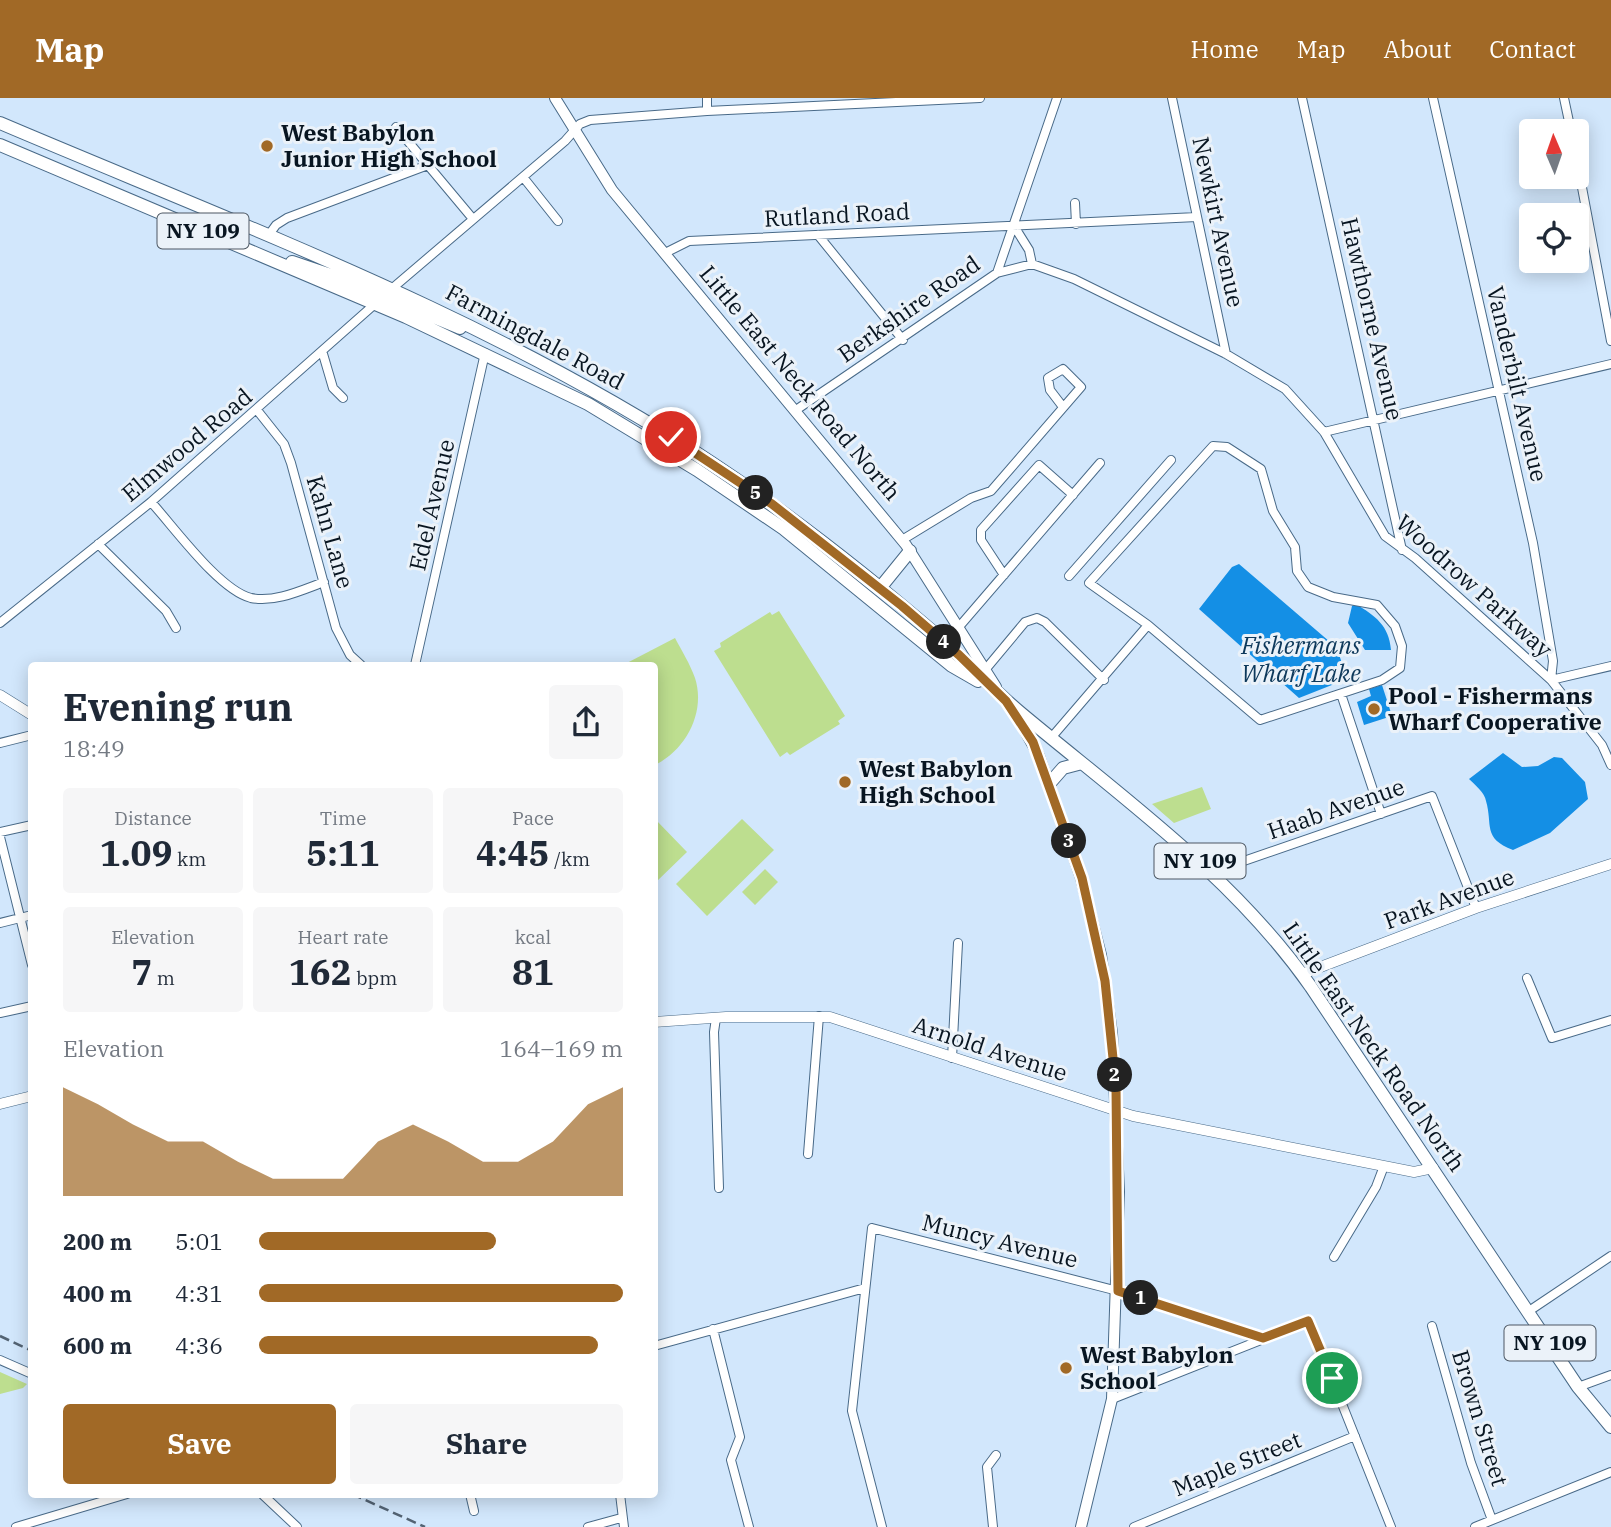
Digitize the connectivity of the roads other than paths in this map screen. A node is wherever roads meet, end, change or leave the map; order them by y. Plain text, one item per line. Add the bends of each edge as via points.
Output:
1 (555, 98) edge
2 (706, 98) edge
3 (980, 98) edge
4 (1057, 98) edge
5 (1172, 98) edge
6 (1302, 98) edge
7 (1433, 98) edge
8 (1564, 98) edge
9 (707, 111) junction
10 (1568, 119) edge
11 (0, 123) edge
12 (396, 127) dead end
13 (575, 131) junction
14 (0, 145) edge
15 (74, 155) junction
16 (30, 158) junction
17 (428, 165) junction
18 (110, 170) junction
19 (67, 173) junction
20 (523, 177) junction
21 (1582, 189) edge
22 (1075, 203) dead end
23 (1197, 217) junction
24 (473, 219) junction
25 (558, 221) dead end
26 (1076, 225) junction
27 (1014, 226) junction
28 (818, 235) junction
29 (268, 236) junction
30 (665, 253) junction
31 (1032, 264) junction
32 (997, 273) junction
33 (384, 297) junction
34 (903, 340) junction
35 (1611, 341) edge
36 (485, 353) junction
37 (323, 354) junction
38 (1226, 354) junction
39 (1611, 363) edge
40 (1499, 392) junction
41 (343, 398) dead end
42 (1063, 407) junction
43 (257, 410) junction
44 (796, 410) junction
45 (1375, 420) junction
46 (1324, 432) junction
47 (1171, 460) dead end
48 (1100, 463) dead end
49 (1073, 495) junction
50 (151, 502) junction
51 (98, 544) junction
52 (906, 546) junction
53 (1402, 550) junction
54 (1004, 575) junction
55 (1069, 576) dead end
56 (324, 583) junction
57 (880, 588) junction
58 (0, 623) edge
59 (1148, 625) junction
60 (176, 628) dead end
61 (958, 628) junction
62 (359, 662) edge
63 (416, 662) edge
64 (1611, 666) edge
65 (985, 670) junction
66 (1104, 680) junction
67 (1551, 680) junction
68 (990, 688) junction
69 (1341, 694) junction
70 (0, 695) edge
71 (1006, 701) junction
72 (28, 712) edge
73 (28, 736) edge
74 (1051, 738) junction
75 (0, 743) edge
76 (1082, 763) junction
77 (1611, 765) edge
78 (1049, 784) junction
79 (1381, 814) junction
80 (28, 826) edge
81 (0, 835) edge
82 (1611, 864) edge
83 (1212, 872) junction
84 (1476, 908) junction
85 (28, 916) edge
86 (20, 918) junction
87 (0, 923) edge
88 (958, 943) dead end
89 (28, 949) edge
90 (1302, 974) junction
91 (1527, 978) dead end
92 (28, 1007) edge
93 (0, 1013) edge
94 (819, 1016) junction
95 (716, 1018) junction
96 (1611, 1020) edge
97 (658, 1022) edge
98 (952, 1058) junction
99 (28, 1097) edge
100 (0, 1104) edge
101 (1117, 1111) junction
102 (808, 1154) dead end
103 (1384, 1166) junction
104 (1433, 1168) junction
105 (719, 1188) dead end
106 (1611, 1256) edge
107 (1334, 1257) dead end
108 (865, 1288) junction
109 (1118, 1291) junction
110 (1529, 1311) junction
111 (1432, 1326) dead end
112 (713, 1329) junction
113 (1263, 1338) junction
114 (658, 1345) edge
115 (0, 1360) edge
116 (28, 1372) edge
117 (1611, 1375) edge
118 (1577, 1387) junction
119 (1112, 1399) junction
120 (1611, 1427) edge
121 (1355, 1436) junction
122 (996, 1455) dead end
123 (1611, 1472) edge
124 (114, 1498) edge
125 (266, 1498) edge
126 (471, 1498) edge
127 (620, 1498) edge
128 (474, 1511) dead end
129 (1492, 1520) junction
130 (622, 1523) edge
131 (16, 1527) edge
132 (297, 1527) edge
133 (588, 1527) edge
134 (749, 1527) edge
135 (882, 1527) edge
136 (993, 1527) edge
137 (1081, 1527) edge
138 (1134, 1527) edge
139 (1391, 1527) edge
140 (1475, 1527) edge

1 - 13 main road, Little East Neck Road North
2 - 9 street
3 - 9 street, Elmwood Road
4 - 27 street, Berkshire Road
5 - 23 street, Newkirt Avenue
6 - 45 street, Hawthorne Avenue
7 - 40 street, Vanderbilt Avenue
8 - 10 street
9 - 13 street, Elmwood Road via 594,118
11 - 15 main road, Farmingdale Road / NY 109
12 - 17 street
13 - 20 street, Elmwood Road
13 - 30 main road, Little East Neck Road North via 612,190
14 - 16 main road, NY 109
15 - 16 main road via 62,163
15 - 18 main road, Farmingdale Road / NY 109
16 - 19 main road, NY 109
17 - 24 street
17 - 29 street via 287,218
18 - 19 main road via 77,165
18 - 29 main road, Farmingdale Road / NY 109
19 - 33 main road, NY 109 via 264,257 312,268
20 - 24 street, Elmwood Road
20 - 25 street
21 - 35 street
22 - 26 street
23 - 26 street, Rutland Road
23 - 38 street, Newkirt Avenue
24 - 33 street, Elmwood Road
26 - 27 street, Rutland Road
27 - 28 street, Rutland Road
27 - 31 street
27 - 32 street, Berkshire Road
28 - 30 street, Rutland Road via 689,241
28 - 34 street
29 - 33 main road, Farmingdale Road / NY 109
30 - 44 main road, Little East Neck Road North
31 - 32 street
31 - 38 street, Woodrow Parkway via 1074,279
32 - 34 street, Berkshire Road
33 - 36 main road, Farmingdale Road / NY 109
33 - 37 street, Elmwood Road
33 - 57 main road, Farmingdale Road / NY 109 via 494,337 607,398 772,504
34 - 44 street, Berkshire Road
36 - 63 street, Edel Avenue
36 - 68 main road, Farmingdale Road / NY 109 via 587,404 709,477 830,564 952,666
37 - 41 street via 333,388
37 - 43 street, Elmwood Road
38 - 46 street, Woodrow Parkway via 1285,389
39 - 40 street
40 - 45 street
40 - 67 street, Vanderbilt Avenue via 1533,543 1553,661
42 - 42 street via 1081,387 1063,369 1048,378 1050,390
42 - 52 street via 991,491 971,498
43 - 50 street, Elmwood Road
43 - 56 street, Kahn Lane via 284,444
44 - 52 main road, Little East Neck Road North
45 - 46 street
45 - 53 street, Hawthorne Avenue
46 - 53 street, Woodrow Parkway via 1374,521
47 - 55 street
48 - 49 street
49 - 54 street
49 - 54 street via 1039,465 981,530 981,540
50 - 51 street, Elmwood Road
50 - 56 street via 226,584 241,594 270,598
51 - 58 street, Elmwood Road
51 - 60 street via 166,611
52 - 57 main road
52 - 61 main road, Little East Neck Road North
53 - 67 street, Woodrow Parkway
54 - 61 street
56 - 62 street, Kahn Lane via 343,642
57 - 68 main road, Farmingdale Road / NY 109 via 959,655
59 - 66 street
59 - 69 street via 1260,720
59 - 69 street via 1089,583 1213,446 1227,447 1261,468 1273,511 1295,547 1297,571 1308,587 1377,605 1395,626 1402,646 1400,668 1382,680
61 - 65 main road, Little East Neck Road North
64 - 67 street
65 - 66 street via 1026,622 1037,618
65 - 71 main road, Little East Neck Road North
66 - 74 street
67 - 77 street, Woodrow Parkway via 1602,744
68 - 71 main road, Farmingdale Road / NY 109
69 - 79 street
70 - 72 street
71 - 74 main road, NY 109
71 - 78 main road, Little East Neck Road North via 1033,742
73 - 75 street
74 - 76 main road, Little East Neck Road North / NY 109
76 - 78 main road via 1063,768
76 - 83 main road, Little East Neck Road North / NY 109
78 - 101 main road, Little East Neck Road North via 1082,878 1097,938 1111,1019
79 - 83 street, Haab Avenue
79 - 84 street, Haab Avenue via 1432,796
80 - 81 street
81 - 86 street
82 - 84 street, Park Avenue
83 - 90 main road, Little East Neck Road North / NY 109
84 - 90 street, Park Avenue
85 - 86 street
86 - 87 street
86 - 89 street
88 - 98 street
90 - 104 main road, Little East Neck Road North / NY 109
91 - 96 street via 1552,1038
92 - 93 street
94 - 95 street, Arnold Avenue
94 - 98 street, Arnold Avenue
94 - 102 street
95 - 97 street, Arnold Avenue
95 - 105 street
98 - 101 street, Arnold Avenue
99 - 100 street
101 - 103 street, Arnold Avenue
101 - 109 main road, Little East Neck Road North
103 - 104 street, Arnold Avenue via 1418,1173
103 - 107 street
104 - 110 main road, Little East Neck Road North / NY 109
106 - 110 street
108 - 109 street, Muncy Avenue via 872,1228
108 - 112 street
108 - 135 street via 852,1411
109 - 113 street, Muncy Avenue
109 - 119 main road, Little East Neck Road North
110 - 118 main road, Little East Neck Road North / NY 109
111 - 129 street, Brown Street
112 - 114 street
112 - 134 street via 740,1437 731,1460
113 - 119 street
113 - 121 street via 1308,1321
115 - 116 street
117 - 118 street
118 - 120 main road, Little East Neck Road North / NY 109
119 - 137 main road, Little East Neck Road North
121 - 138 street, Maple Street
121 - 139 street
122 - 136 street via 987,1466
123 - 129 street
124 - 131 street
125 - 132 street
126 - 128 street
127 - 130 street
129 - 140 street
130 - 133 street

